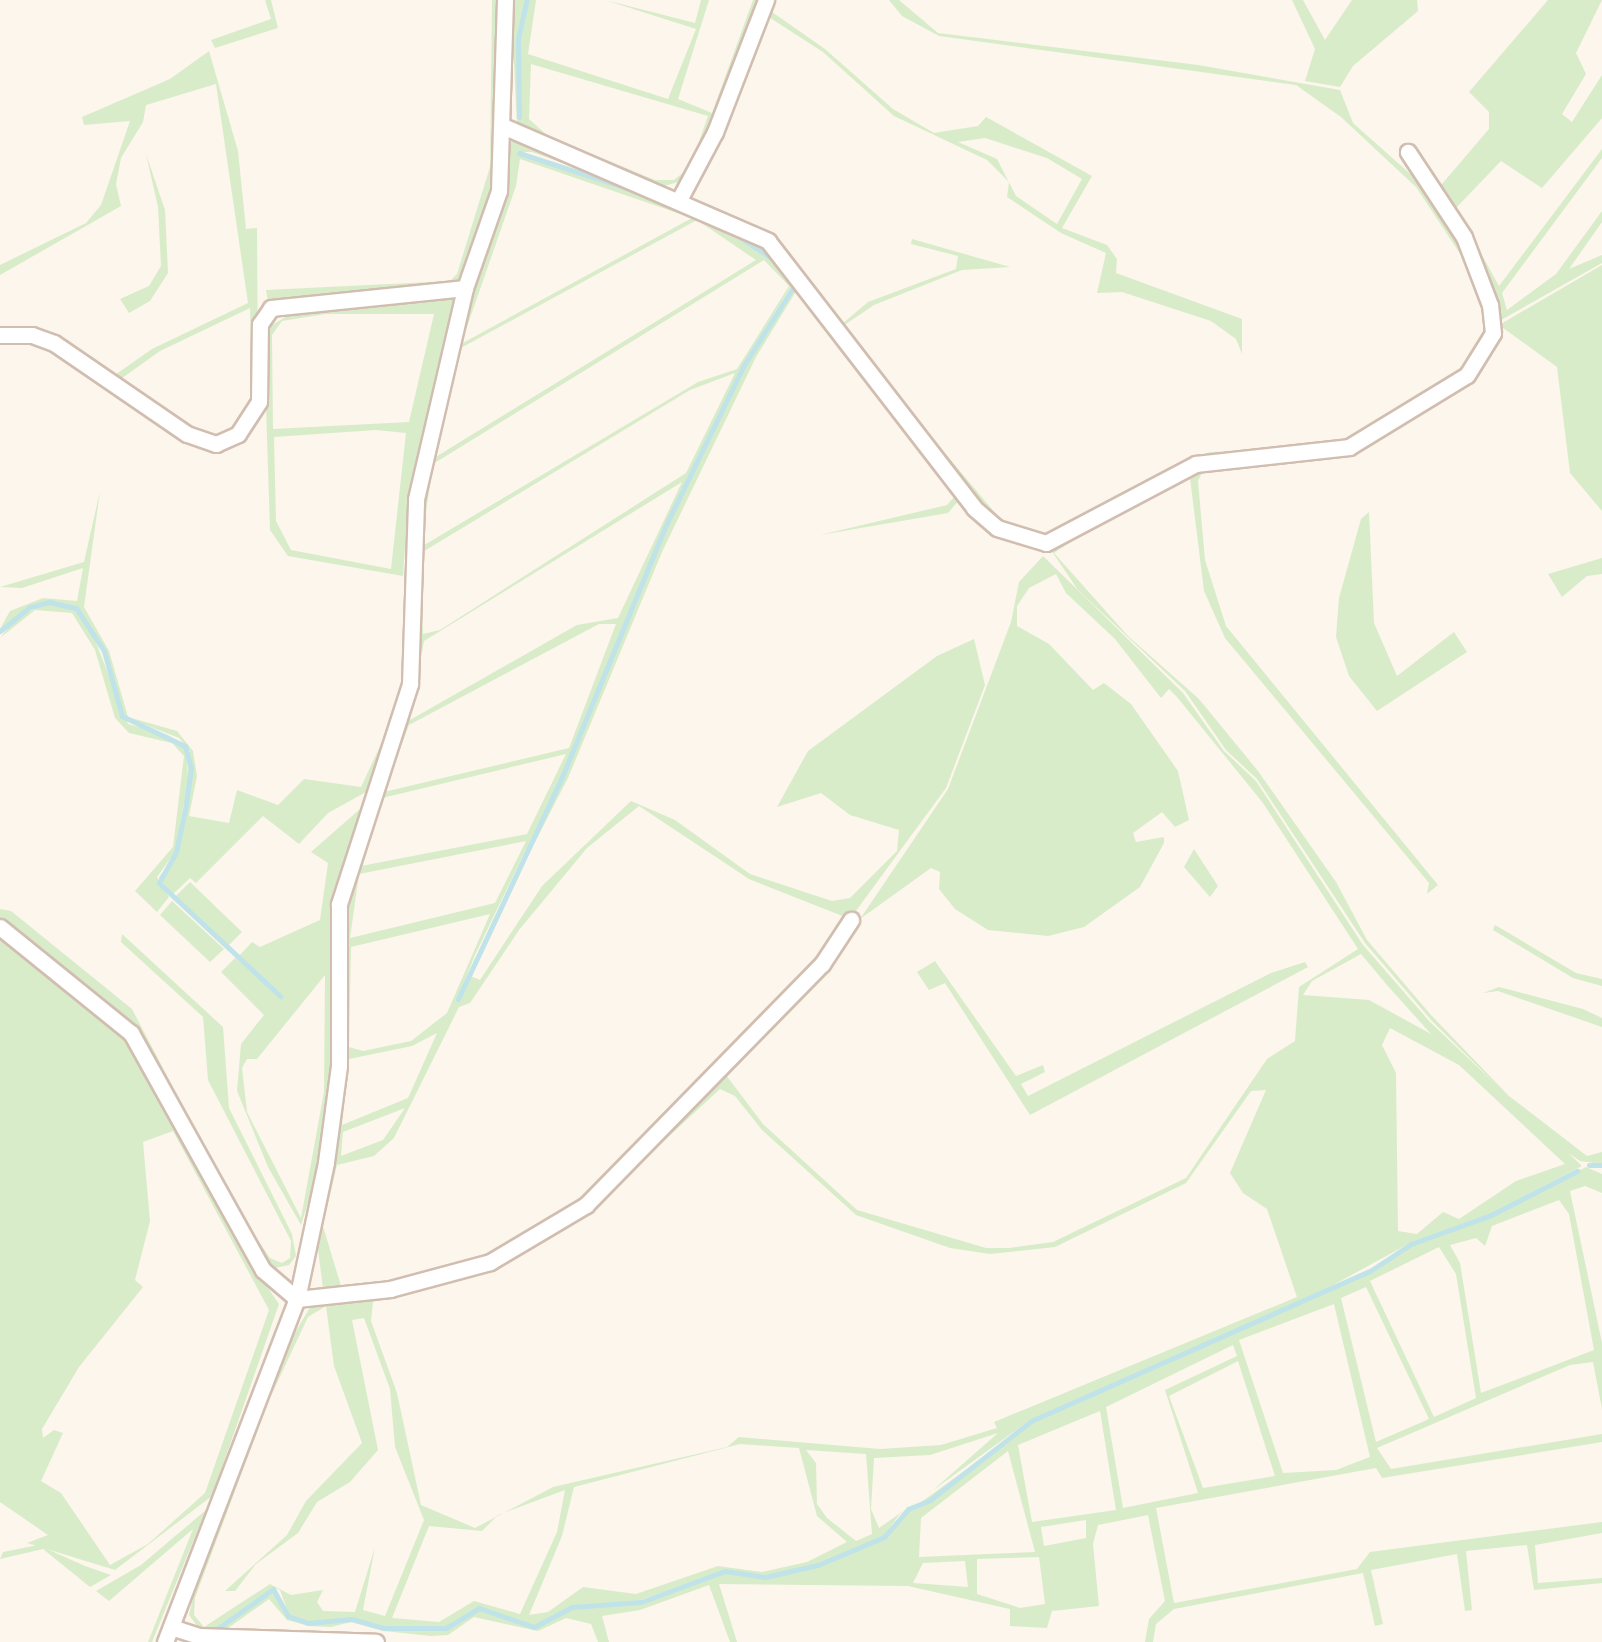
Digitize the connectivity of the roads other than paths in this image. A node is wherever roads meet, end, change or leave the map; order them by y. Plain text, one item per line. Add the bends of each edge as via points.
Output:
1 (505, 0) edge
2 (766, 0) edge
3 (505, 127) junction
4 (1408, 152) dead end
5 (680, 198) junction
6 (465, 288) junction
7 (0, 335) edge
8 (851, 920) dead end
9 (0, 927) edge
10 (297, 1299) junction
11 (168, 1634) edge
12 (376, 1642) edge

1 - 3 street
2 - 5 street via 716,132
3 - 5 street
3 - 6 street via 498,190
4 - 5 street via 1464,236 1490,304 1494,333 1467,375 1349,448 1196,464 1046,543 998,528 974,508 932,446 830,326 782,254
6 - 7 street via 271,308 260,324 258,402 238,434 216,444 187,434 54,343 32,334
6 - 10 street via 416,499 410,684 339,904 336,1098
8 - 10 street via 814,973 586,1205 490,1262 390,1289
9 - 10 street via 148,1054 263,1270
10 - 11 street
11 - 12 street

